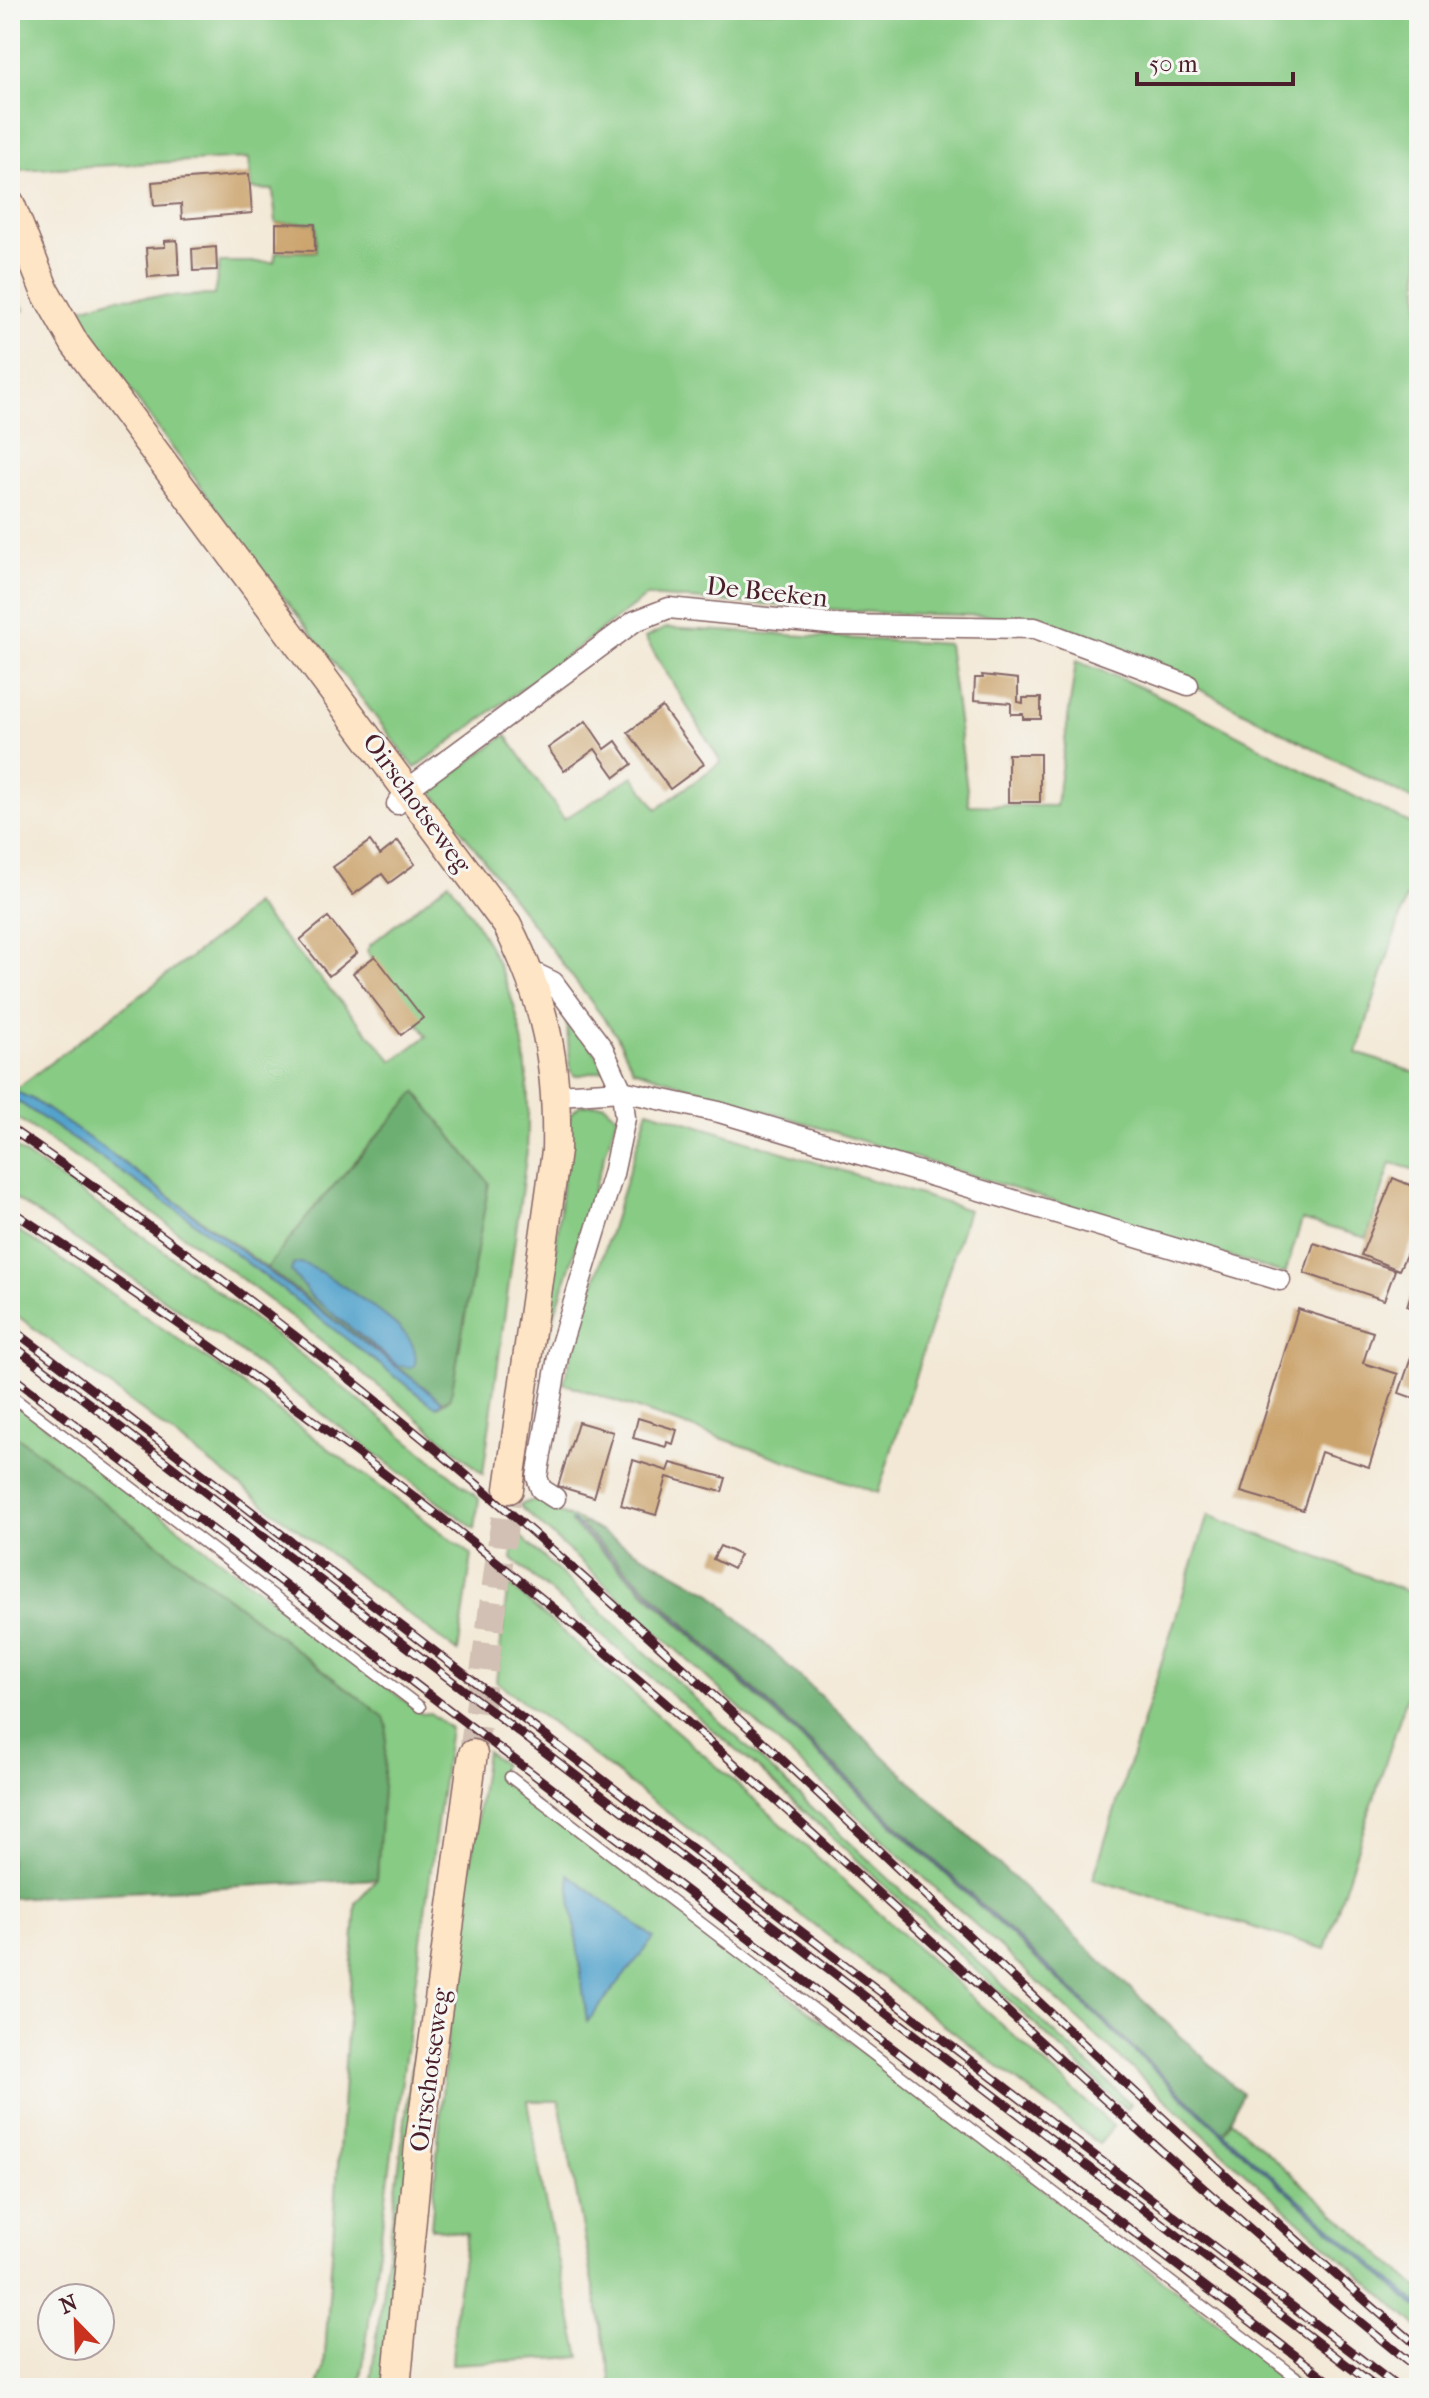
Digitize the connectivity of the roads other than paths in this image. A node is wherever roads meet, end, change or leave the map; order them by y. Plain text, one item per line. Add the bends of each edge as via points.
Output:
1 (10, 203) edge
2 (1188, 685) dead end
3 (403, 797) junction
4 (530, 971) junction
5 (622, 1091) junction
6 (557, 1095) junction
7 (1280, 1280) dead end
8 (10, 1395) edge
9 (509, 1489) tunnel mouth
10 (555, 1498) dead end
11 (420, 1707) dead end
12 (473, 1754) tunnel mouth
13 (510, 1777) dead end
14 (396, 2388) edge
15 (1310, 2388) edge

1 - 3 street, Oirschotseweg via 45,291 75,344
2 - 3 street, De Beeken via 1035,628 838,625 669,608 635,621
3 - 4 street, Oirschotseweg via 507,925
4 - 5 street via 553,982 603,1049
4 - 6 street, Oirschotseweg via 550,1034
5 - 6 street
5 - 7 street via 719,1112
5 - 10 street via 622,1139 559,1351 545,1417 537,1477 541,1489
6 - 9 street, Oirschotseweg via 556,1151
8 - 11 lane
12 - 14 street, Oirschotseweg via 418,2159
13 - 15 lane

